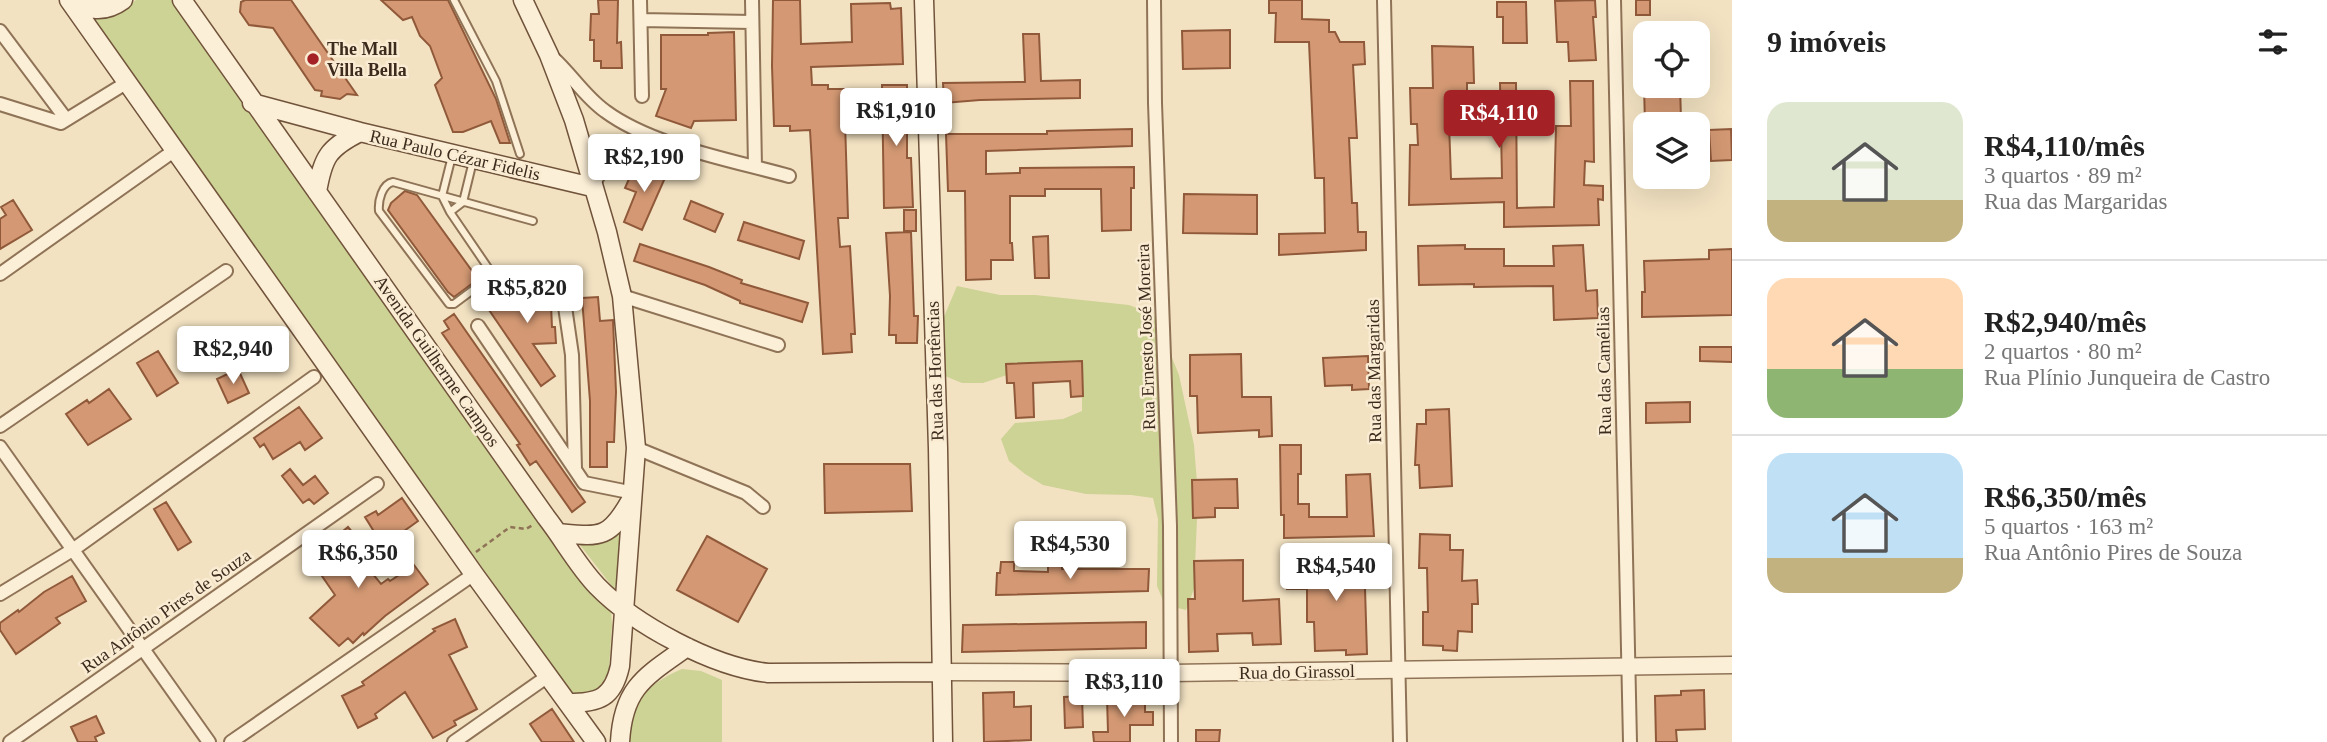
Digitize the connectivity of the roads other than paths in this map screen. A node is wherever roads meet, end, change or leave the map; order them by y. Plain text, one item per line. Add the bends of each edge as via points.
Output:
1 (69, 0) edge
2 (123, 0) edge
3 (182, 0) edge
4 (454, 0) edge
5 (523, 0) edge
6 (640, 0) edge
7 (752, 0) edge
8 (924, 0) edge
9 (1154, 0) edge
10 (1384, 0) edge
11 (1614, 0) edge
12 (640, 20) junction
13 (752, 22) junction
14 (0, 31) edge
15 (549, 55) junction
16 (126, 83) junction
17 (642, 96) dead end
18 (252, 103) junction
19 (0, 104) edge
20 (66, 119) junction
21 (360, 132) junction
22 (648, 136) junction
23 (175, 149) junction
24 (452, 154) junction
25 (520, 154) dead end
26 (474, 159) junction
27 (755, 167) junction
28 (789, 176) dead end
29 (592, 187) junction
30 (317, 192) junction
31 (442, 196) junction
32 (463, 202) junction
33 (450, 212) junction
34 (533, 221) dead end
35 (226, 271) dead end
36 (0, 274) edge
37 (562, 286) dead end
38 (622, 296) junction
39 (478, 326) dead end
40 (778, 345) dead end
41 (314, 377) dead end
42 (0, 426) edge
43 (0, 447) edge
44 (636, 448) junction
45 (575, 470) junction
46 (377, 484) dead end
47 (634, 494) junction
48 (763, 507) dead end
49 (559, 533) junction
50 (74, 549) junction
51 (469, 568) junction
52 (0, 594) edge
53 (625, 609) junction
54 (688, 647) junction
55 (143, 649) junction
56 (1628, 665) junction
57 (1732, 665) edge
58 (1399, 670) junction
59 (941, 672) junction
60 (1171, 673) junction
61 (548, 676) junction
62 (568, 703) junction
63 (10, 742) edge
64 (209, 742) edge
65 (231, 742) edge
66 (454, 742) edge
67 (596, 742) edge
68 (620, 742) edge
69 (943, 742) edge
70 (1171, 742) edge
71 (1401, 742) edge
72 (1630, 742) edge

1 - 2 main road via 86,9 102,9
1 - 16 main road
3 - 18 main road, Avenida Guilherme Campos
4 - 25 lane via 496,81
5 - 15 main road
6 - 12 street
7 - 13 street
8 - 59 main road, Rua das Hortências
9 - 60 street, Rua Ernesto José Moreira
10 - 58 street, Rua das Margaridas
11 - 56 street, Rua das Camélias
12 - 13 street
12 - 17 street
13 - 27 street
14 - 20 street
15 - 22 street via 602,109
15 - 29 main road
16 - 20 street
16 - 23 main road
18 - 21 main road, Rua Paulo Cézar Fidelis
18 - 30 main road, Avenida Guilherme Campos
19 - 20 street via 61,123
21 - 24 main road, Rua Paulo Cézar Fidelis
21 - 30 main road via 327,154
22 - 27 street
22 - 29 street via 613,156
23 - 36 street
23 - 51 main road
24 - 26 main road, Rua Paulo Cézar Fidelis
24 - 31 lane
26 - 29 main road, Rua Paulo Cézar Fidelis
26 - 32 lane
27 - 28 street
29 - 38 main road
30 - 49 main road, Avenida Guilherme Campos
31 - 32 lane
31 - 33 lane
31 - 33 lane via 393,182 384,187 379,206 451,305 493,275
32 - 33 lane
32 - 34 lane
35 - 42 street
37 - 45 street via 572,355
38 - 40 street
38 - 44 main road
39 - 45 street
41 - 50 street
43 - 50 street
44 - 47 main road
44 - 48 street via 746,493
45 - 47 street via 584,483
46 - 55 street, Rua Antônio Pires de Souza
47 - 49 main road via 610,530 584,536
47 - 53 main road
49 - 53 main road, Avenida Guilherme Campos via 598,586
50 - 52 street
50 - 55 street
51 - 61 main road
51 - 65 street
53 - 54 main road, Rua do Girassol
53 - 62 main road via 617,680 602,698
54 - 59 main road, Rua do Girassol via 768,673
54 - 68 main road via 636,687 624,711
55 - 63 street, Rua Antônio Pires de Souza
55 - 64 street
56 - 57 street, Rua do Girassol
56 - 58 street, Rua do Girassol
56 - 72 street, Rua das Camélias
58 - 60 street, Rua do Girassol
58 - 71 street, Rua das Margaridas
59 - 60 street, Rua do Girassol
59 - 69 main road, Rua das Hortências
60 - 70 street, Rua Ernesto José Moreira
61 - 62 main road
61 - 66 street
62 - 67 main road

